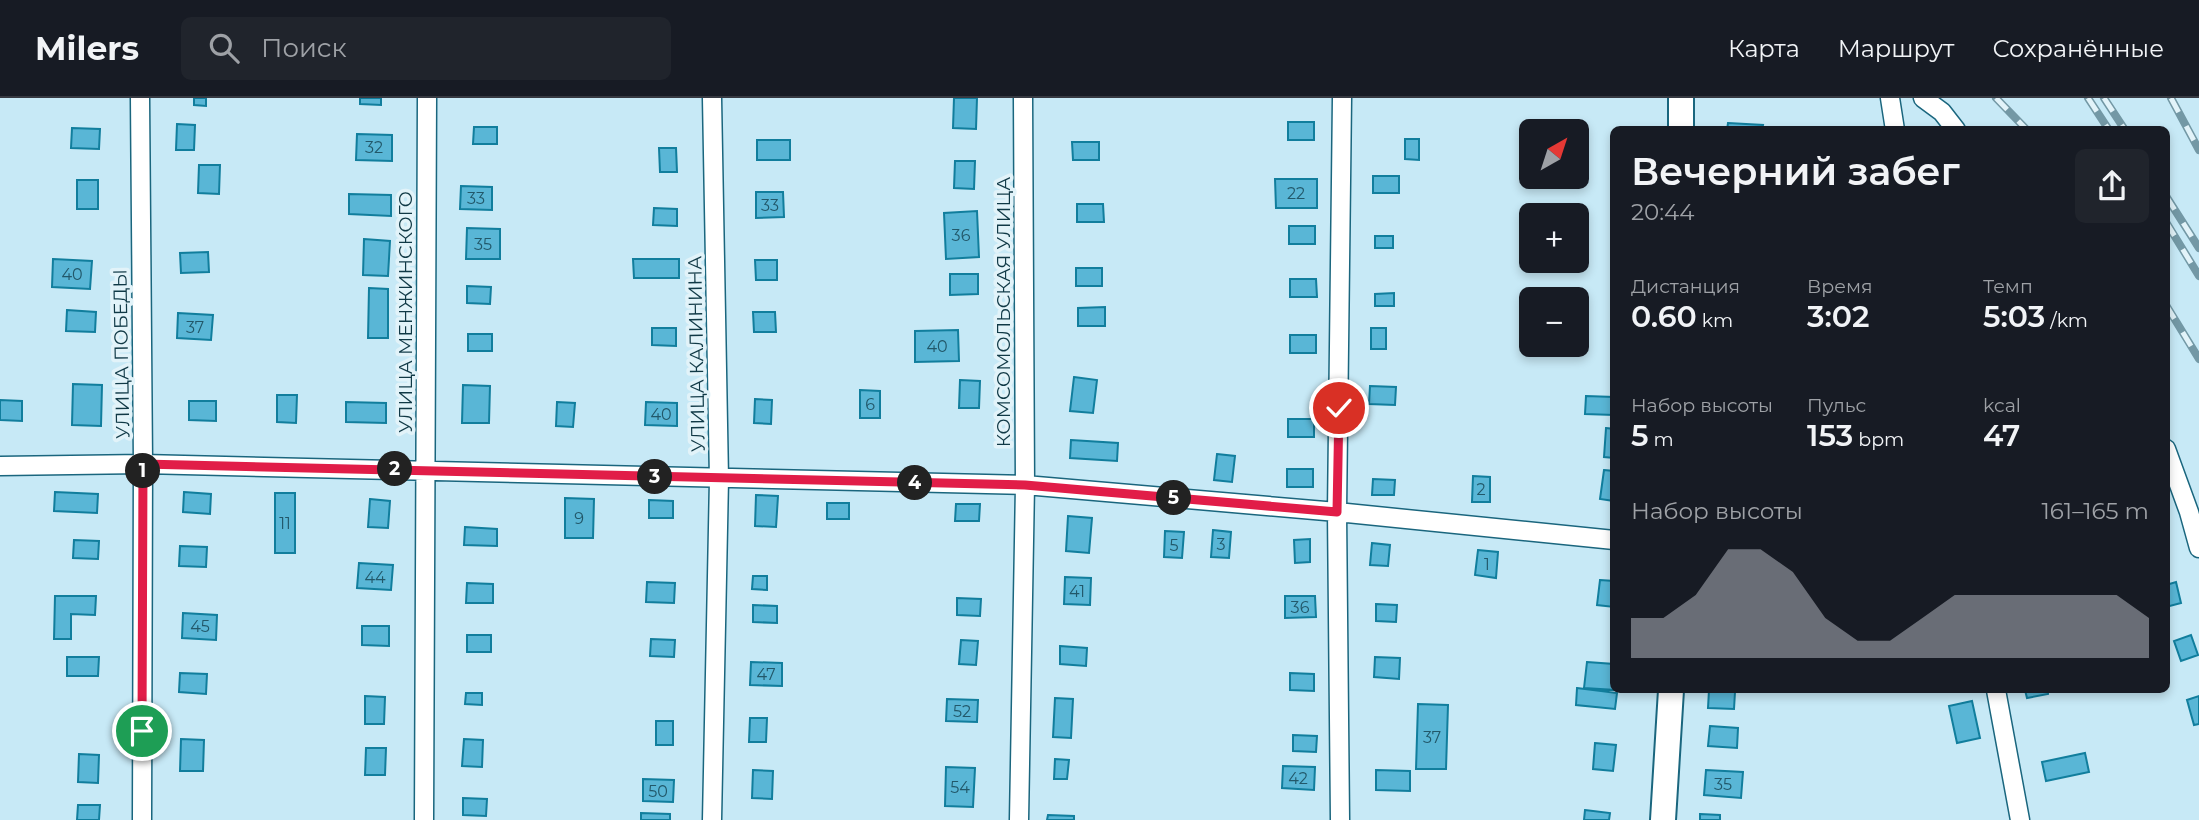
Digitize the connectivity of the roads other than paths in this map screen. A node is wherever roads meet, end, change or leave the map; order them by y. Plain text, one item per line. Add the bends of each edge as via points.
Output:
1 (140, 98) edge
2 (427, 98) edge
3 (712, 98) edge
4 (1023, 98) edge
5 (1342, 98) edge
6 (1681, 98) edge
7 (1890, 98) edge
8 (1923, 98) edge
9 (1681, 126) edge
10 (1894, 126) edge
11 (1953, 126) edge
12 (2170, 460) edge
13 (143, 464) junction
14 (0, 466) edge
15 (425, 470) junction
16 (719, 479) junction
17 (1025, 485) junction
18 (1337, 512) junction
19 (1610, 540) edge
20 (2199, 548) edge
21 (1671, 693) edge
22 (1997, 693) edge
23 (142, 820) edge
24 (424, 820) edge
25 (712, 820) edge
26 (1019, 820) edge
27 (1340, 820) edge
28 (1662, 820) edge
29 (2020, 820) edge

1 - 13 street, УЛИЦА ПОБЕДЫ
2 - 15 street, УЛИЦА МЕНЖИНСКОГО
3 - 16 street, УЛИЦА КАЛИНИНА
4 - 17 street, КОМСОМОЛЬСКАЯ УЛИЦА
5 - 18 street
6 - 9 main road
7 - 10 street
8 - 11 street
12 - 20 street
13 - 14 street
13 - 15 street
13 - 23 street, УЛИЦА ПОБЕДЫ
15 - 16 street
15 - 24 street, УЛИЦА МЕНЖИНСКОГО
16 - 17 street
16 - 25 street, УЛИЦА КАЛИНИНА
17 - 18 street
17 - 26 street, КОМСОМОЛЬСКАЯ УЛИЦА
18 - 19 street
18 - 27 street
21 - 28 main road
22 - 29 street

